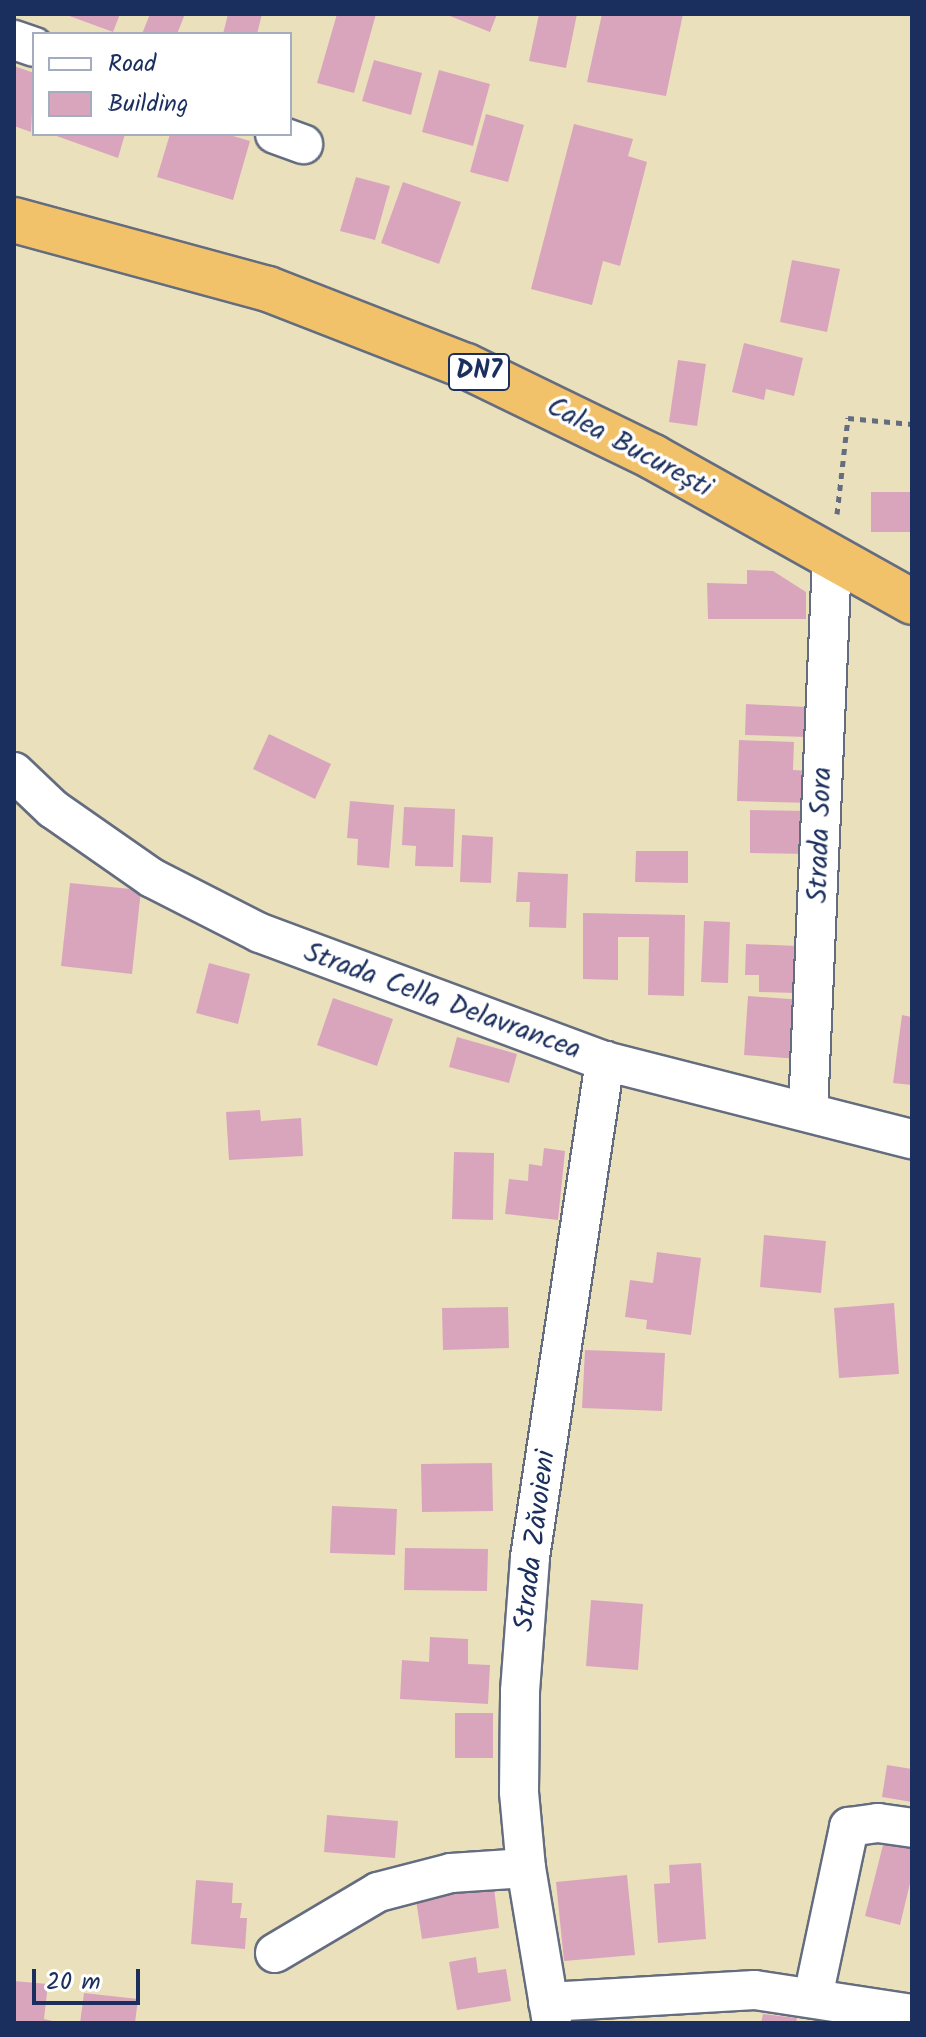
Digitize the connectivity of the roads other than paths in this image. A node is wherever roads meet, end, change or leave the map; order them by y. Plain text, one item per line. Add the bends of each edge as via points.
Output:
1 (14, 220) edge
2 (832, 559) junction
3 (912, 602) edge
4 (14, 772) edge
5 (605, 1061) junction
6 (808, 1111) junction
7 (912, 1139) edge
8 (912, 1828) edge
9 (526, 1868) junction
10 (275, 1953) dead end
11 (813, 1997) junction
12 (550, 2012) edge
13 (912, 2014) edge

1 - 2 highway, Calea București / DN7 via 268,289 466,366 653,457
2 - 3 highway, Calea București / DN7
2 - 6 street, Strada Sora
4 - 5 street, Strada Cella Delavrancea via 53,809 152,878 260,933
5 - 6 street, Strada Cella Delavrancea
5 - 9 street, Strada Zăvoieni via 530,1557 520,1720
6 - 7 street, Strada Cella Delavrancea
8 - 11 street via 878,1823 849,1827
9 - 10 street via 451,1873 378,1892
9 - 12 street, Strada Zăvoieni
11 - 12 street via 727,1991
11 - 13 street

